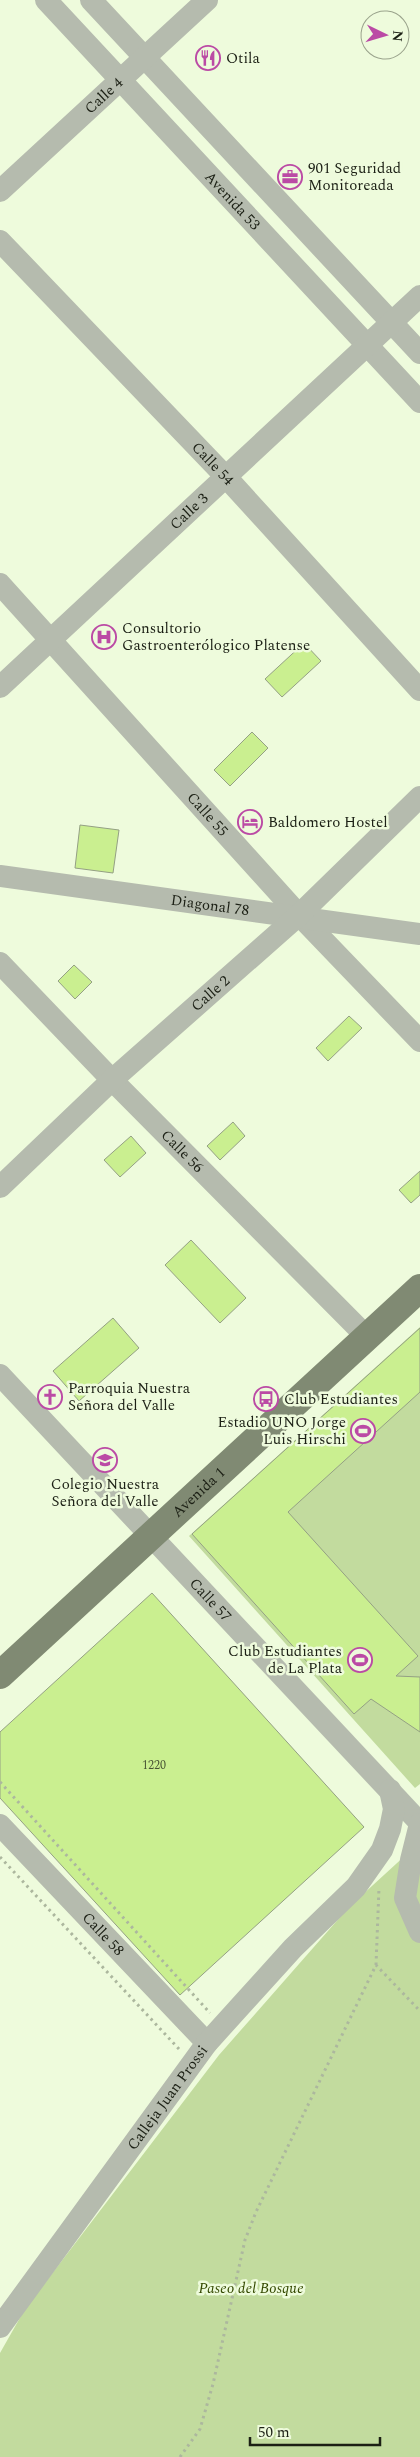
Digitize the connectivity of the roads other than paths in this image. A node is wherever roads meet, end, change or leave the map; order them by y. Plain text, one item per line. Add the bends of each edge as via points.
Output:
1 (46, 0) edge
2 (91, 0) edge
3 (207, 0) edge
4 (145, 57) junction
5 (120, 80) junction
6 (0, 191) edge
7 (0, 241) edge
8 (420, 296) edge
9 (392, 323) junction
10 (367, 345) junction
11 (420, 353) edge
12 (420, 402) edge
13 (226, 477) junction
14 (0, 584) edge
15 (51, 640) junction
16 (0, 686) edge
17 (420, 690) edge
18 (420, 797) edge
19 (0, 876) edge
20 (299, 915) junction
21 (420, 934) edge
22 (0, 963) edge
23 (420, 1041) edge
24 (112, 1080) junction
25 (0, 1187) edge
26 (420, 1288) edge
27 (367, 1337) junction
28 (0, 1375) edge
29 (152, 1535) junction
30 (0, 1675) edge
31 (390, 1790) junction
32 (420, 1824) edge
33 (0, 1825) edge
34 (356, 1887) junction
35 (420, 1932) edge
36 (207, 2043) junction
37 (0, 2327) edge

1 - 5 street, Avenida 53
2 - 4 street
3 - 4 street, Calle 4
4 - 5 street, Calle 4
4 - 9 street
5 - 6 street, Calle 4
5 - 10 street, Avenida 53
7 - 13 street, Calle 54
8 - 9 street, Calle 3
9 - 10 street, Calle 3
9 - 11 street
10 - 12 street, Avenida 53
10 - 13 street, Calle 3
13 - 15 street, Calle 3
13 - 17 street, Calle 54
14 - 15 street, Calle 55
15 - 16 street, Calle 3
15 - 20 street, Calle 55
18 - 20 street, Calle 2
19 - 20 street, Diagonal 78
20 - 21 street, Diagonal 78
20 - 23 street, Calle 55
20 - 24 street, Calle 2
22 - 24 street, Calle 56
24 - 25 street, Calle 2
24 - 27 street, Calle 56
26 - 27 main road, Avenida 1
27 - 29 main road, Avenida 1
28 - 29 street, Calle 57
29 - 30 main road, Avenida 1
29 - 31 street, Calle 57
31 - 32 street, Calle 57
31 - 34 street, Calleja Juan Prossi via 394,1809 390,1829 382,1850
32 - 34 street, Calleja Juan Prossi via 380,1873
32 - 35 street via 405,1898
33 - 36 street, Calle 58
34 - 36 street, Calleja Juan Prossi via 293,1948
36 - 37 street, Calleja Juan Prossi

